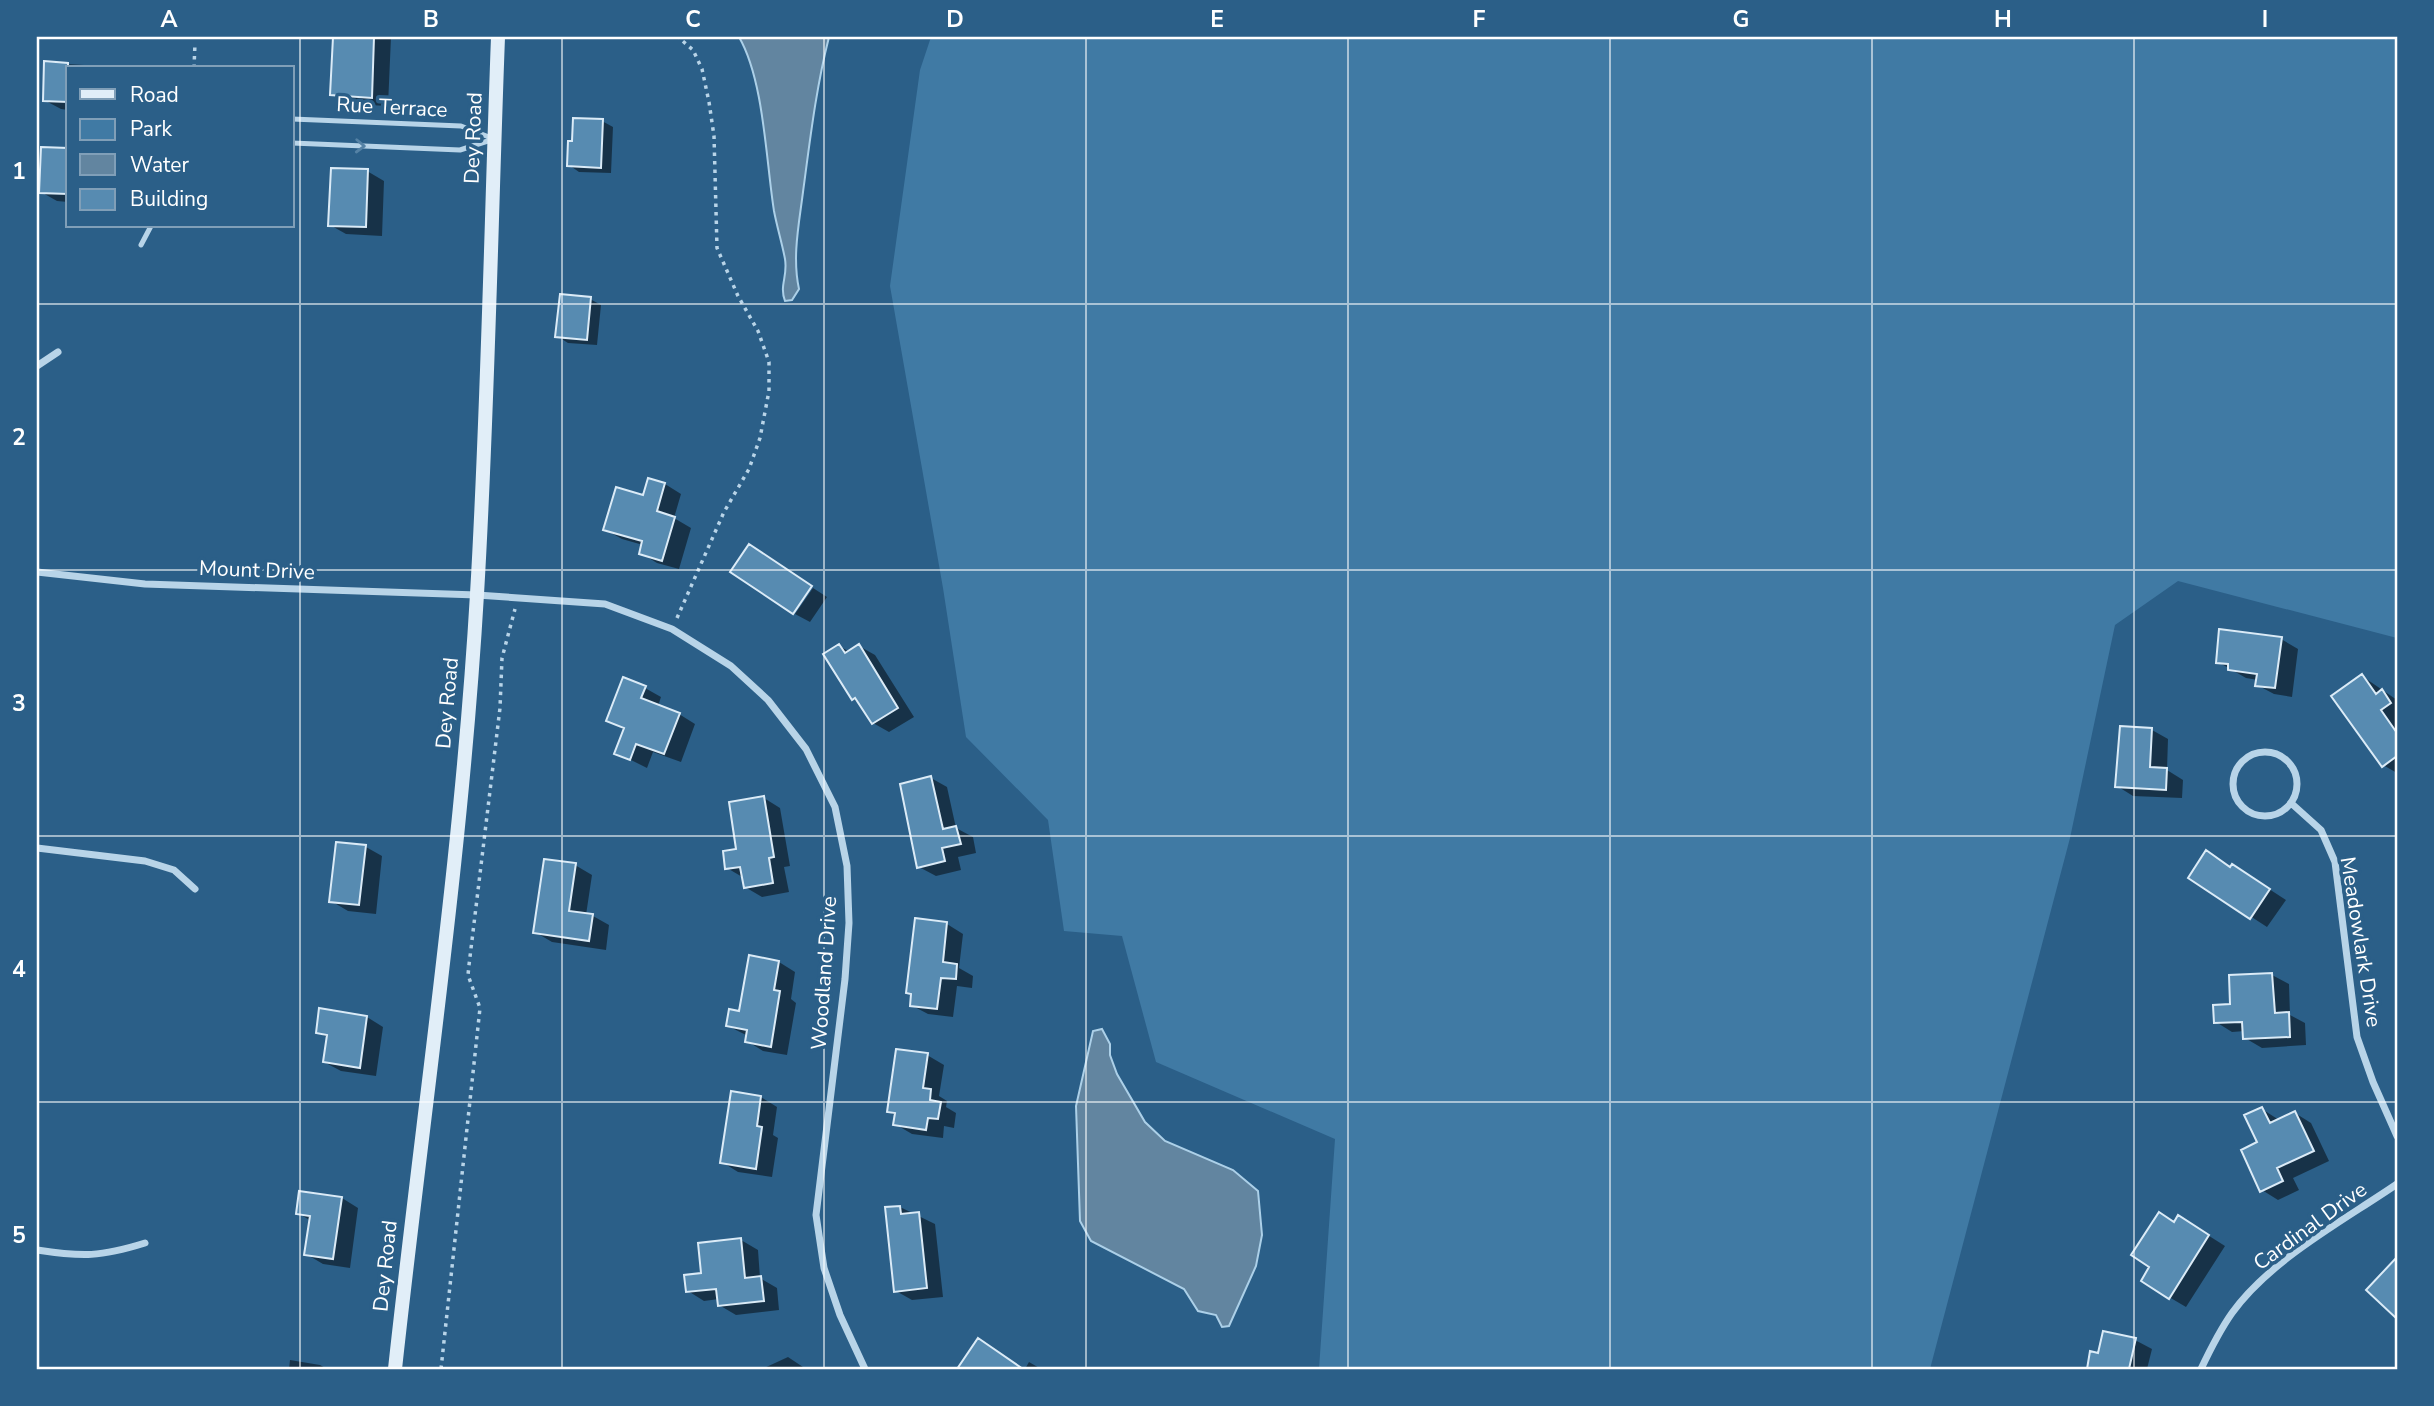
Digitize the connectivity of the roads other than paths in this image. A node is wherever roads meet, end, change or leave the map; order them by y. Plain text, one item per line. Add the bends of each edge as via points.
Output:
1 (498, 37) edge
2 (294, 118) edge
3 (494, 139) junction
4 (294, 144) edge
5 (150, 228) edge
6 (141, 245) dead end
7 (58, 352) dead end
8 (37, 366) edge
9 (37, 572) edge
10 (477, 595) junction
11 (2291, 803) junction
12 (37, 848) edge
13 (195, 889) dead end
14 (2397, 1136) edge
15 (2397, 1184) edge
16 (145, 1243) dead end
17 (37, 1250) edge
18 (395, 1369) edge
19 (865, 1369) edge
20 (2201, 1369) edge

1 - 3 main road, Dey Road
2 - 3 lane, Rue Terrace via 461,126
4 -> 3 lane, Rue Terrace via 460,150
3 - 10 main road, Dey Road
5 - 6 lane
7 - 8 street
9 - 10 street, Mount Drive via 145,584
10 - 18 main road, Dey Road via 455,861
10 - 19 street, Woodland Drive via 604,604 672,629 731,666 768,700 806,749 835,807 846,866 849,923 816,1215 824,1268
11 - 11 street via 2297,775 2279,754 2253,753 2238,765 2233,788 2242,807 2269,816
11 - 14 street, Meadowlark Drive via 2321,831 2335,862 2357,1037
12 - 13 street via 145,861 174,870
15 - 20 street, Cardinal Drive via 2268,1275 2233,1312
16 - 17 street via 109,1254 80,1256

